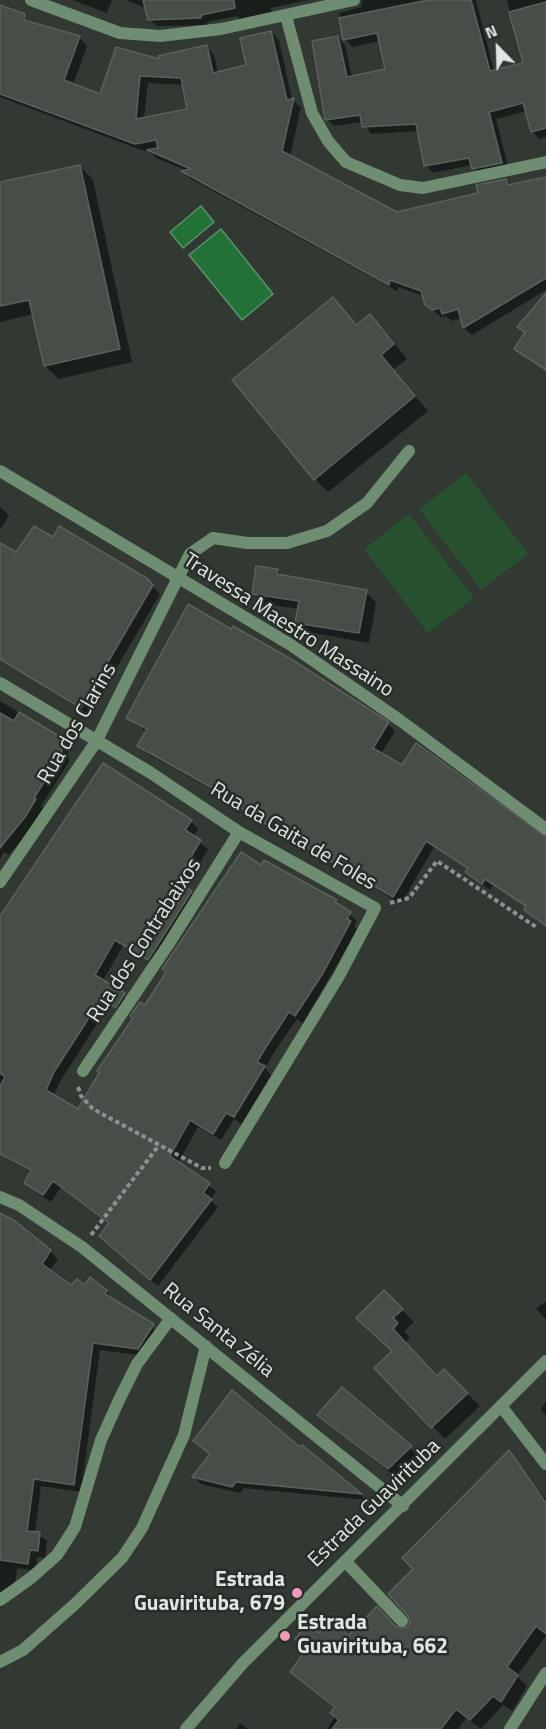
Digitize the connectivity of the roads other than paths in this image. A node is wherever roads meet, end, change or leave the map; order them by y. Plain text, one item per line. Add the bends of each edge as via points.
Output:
1 (31, 0) edge
2 (354, 0) edge
3 (285, 16) junction
4 (546, 162) edge
5 (409, 451) dead end
6 (0, 471) edge
7 (178, 578) junction
8 (0, 683) edge
9 (96, 742) junction
10 (546, 829) edge
11 (238, 832) junction
12 (0, 882) edge
13 (83, 1071) road end
14 (225, 1163) road end
15 (0, 1197) edge
16 (171, 1318) junction
17 (206, 1346) junction
18 (546, 1361) edge
19 (501, 1406) junction
20 (546, 1464) edge
21 (403, 1506) junction
22 (345, 1561) junction
23 (0, 1600) edge
24 (402, 1621) dead end
25 (0, 1662) edge
26 (546, 1673) edge
27 (186, 1729) edge
28 (510, 1729) edge

1 - 3 street via 120,33 160,36
2 - 3 street
3 - 4 street via 312,113 346,162 400,185 423,188
5 - 7 street, Rua dos Clarins via 367,503 327,531 287,543 213,538 190,554
6 - 7 street, Travessa Maestro Massaino
7 - 9 street, Rua dos Clarins
7 - 10 street, Travessa Maestro Massaino via 291,645
8 - 9 street, Rua da Gaita de Foles
9 - 11 street, Rua da Gaita de Foles via 151,773
9 - 12 street, Rua dos Clarins
11 - 13 street, Rua dos Contrabaixos
11 - 14 street, Rua da Gaita de Foles via 375,908 339,976
15 - 16 street, Rua Santa Zélia via 19,1205 82,1247
16 - 17 street, Rua Santa Zélia
16 - 23 street via 138,1364 119,1400 101,1440 75,1527 57,1555
17 - 21 street, Rua Santa Zélia
17 - 25 street via 184,1435 142,1528 122,1558 75,1604 23,1650
18 - 19 street, Estrada Guavirituba
19 - 20 street
19 - 21 street, Estrada Guavirituba
21 - 22 street, Estrada Guavirituba
22 - 24 street
22 - 27 street, Estrada Guavirituba via 243,1663
26 - 28 street

